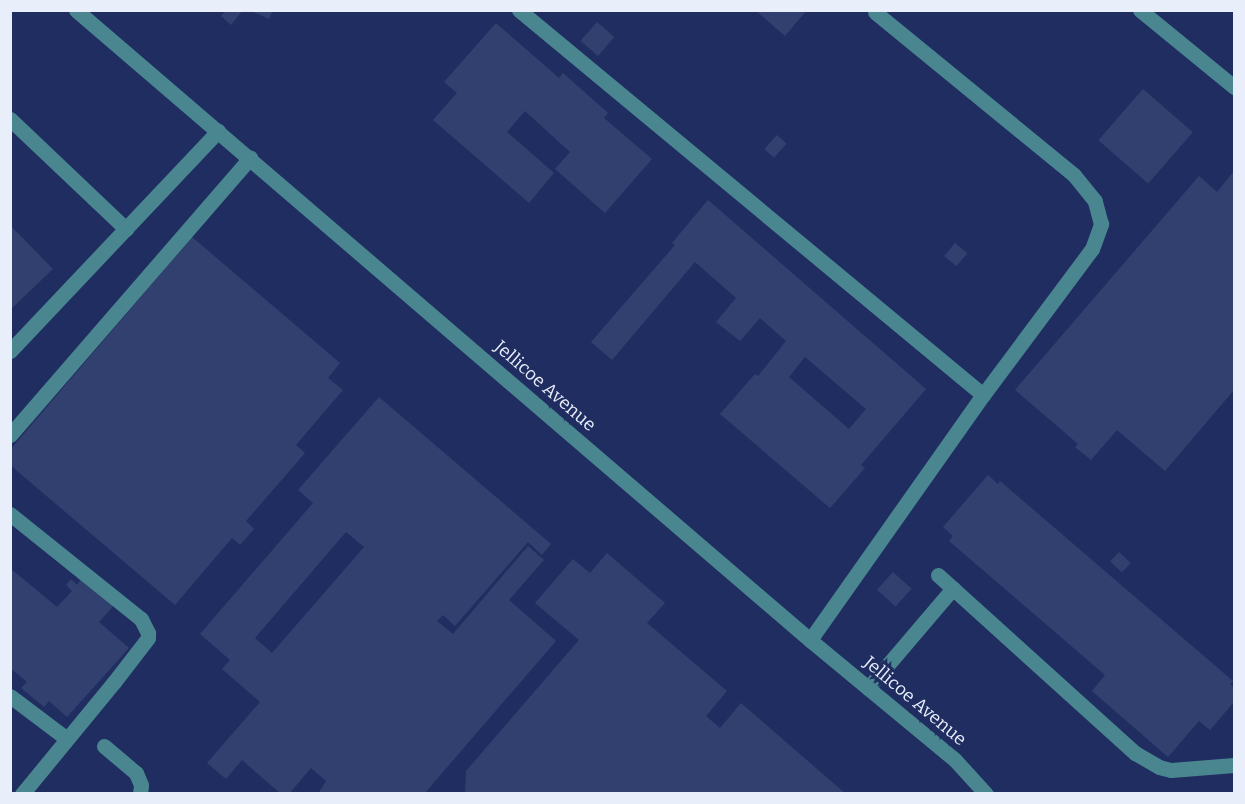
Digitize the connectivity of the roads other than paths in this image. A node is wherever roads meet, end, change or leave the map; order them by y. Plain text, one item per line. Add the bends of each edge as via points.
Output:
1 (76, 10) edge
2 (519, 10) edge
3 (1140, 10) edge
4 (875, 12) dead end
5 (1234, 87) edge
6 (10, 119) edge
7 (218, 131) junction
8 (250, 158) junction
9 (126, 229) junction
10 (10, 351) edge
11 (982, 395) junction
12 (10, 435) edge
13 (10, 514) edge
14 (938, 575) dead end
15 (953, 588) junction
16 (810, 640) junction
17 (868, 688) junction
18 (10, 696) edge
19 (67, 739) junction
20 (104, 746) dead end
21 (1234, 765) edge
22 (22, 794) edge
23 (140, 794) edge
24 (986, 794) edge

1 - 7 lane, Jellicoe Avenue
2 - 11 lane
3 - 5 lane
4 - 11 lane via 1074,175 1100,211 1101,224 1092,249
6 - 9 lane
7 - 8 lane, Jellicoe Avenue
7 - 9 lane
8 - 12 lane
8 - 16 lane, Jellicoe Avenue
9 - 10 lane
11 - 16 lane
13 - 19 lane via 147,627 148,638
14 - 15 lane
15 - 17 lane
15 - 21 lane via 1135,753 1171,770
16 - 17 lane, Jellicoe Avenue
17 - 24 lane, Jellicoe Avenue via 955,760
18 - 19 lane
19 - 22 lane
20 - 23 lane via 136,773

